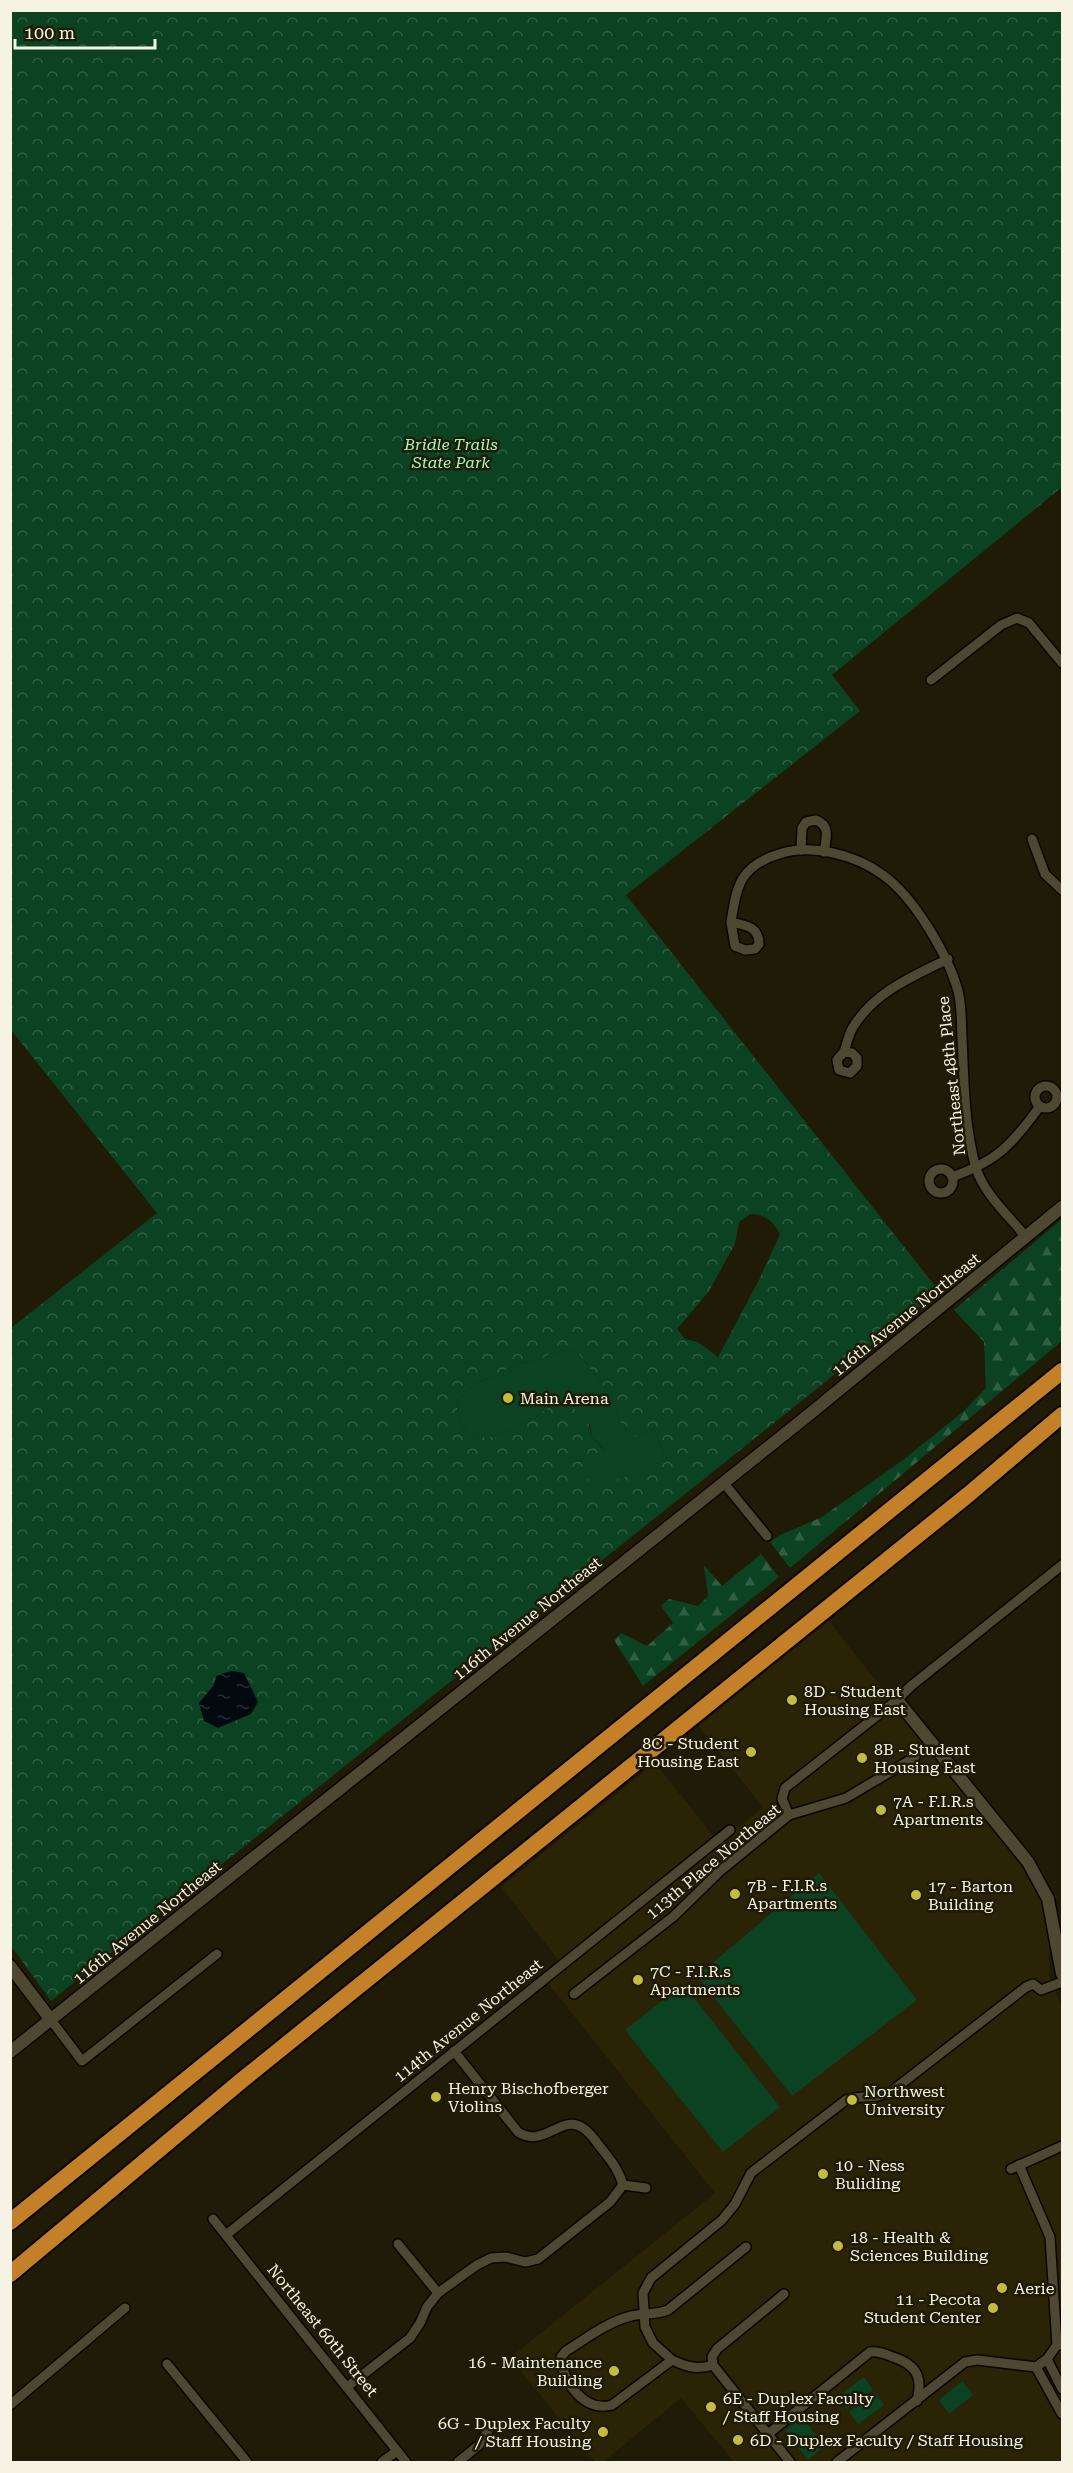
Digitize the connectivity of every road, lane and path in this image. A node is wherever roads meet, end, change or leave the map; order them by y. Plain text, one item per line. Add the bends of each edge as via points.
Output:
1 (1062, 663) edge
2 (931, 680) dead end
3 (1032, 839) dead end
4 (801, 850) junction
5 (824, 852) junction
6 (1062, 890) edge
7 (731, 922) dead end
8 (948, 959) junction
9 (844, 1052) dead end
10 (1040, 1106) dead end
11 (976, 1168) junction
12 (952, 1177) dead end
13 (1062, 1207) edge
14 (1026, 1237) junction
15 (1062, 1371) edge
16 (1062, 1415) edge
17 (723, 1482) junction
18 (767, 1536) dead end
19 (1062, 1565) edge
20 (897, 1700) junction
21 (915, 1757) dead end
22 (789, 1815) junction
23 (730, 1830) dead end
24 (1058, 1919) edge
25 (217, 1954) dead end
26 (10, 1966) edge
27 (1062, 1974) edge
28 (1062, 1982) edge
29 (574, 1994) dead end
30 (51, 2020) junction
31 (454, 2051) junction
32 (10, 2052) edge
33 (1062, 2146) edge
34 (623, 2185) junction
35 (646, 2188) dead end
36 (213, 2219) dead end
37 (10, 2222) edge
38 (226, 2235) junction
39 (398, 2244) dead end
40 (746, 2247) dead end
41 (10, 2274) edge
42 (438, 2293) junction
43 (784, 2294) dead end
44 (125, 2308) dead end
45 (643, 2314) junction
46 (1059, 2345) edge
47 (1047, 2359) junction
48 (672, 2360) junction
49 (167, 2364) dead end
50 (713, 2365) junction
51 (1036, 2367) junction
52 (347, 2387) junction
53 (1062, 2390) edge
54 (916, 2401) junction
55 (10, 2404) edge
56 (1062, 2414) edge
57 (492, 2424) dead end
58 (768, 2434) junction
59 (397, 2451) junction
60 (247, 2463) edge
61 (382, 2463) edge
62 (406, 2463) edge
63 (458, 2463) edge
64 (790, 2463) edge
65 (837, 2463) edge

1 - 2 street via 1036,630 1020,618 1001,625
3 - 6 street via 1046,874
4 - 5 street, Northeast 48th Place
4 - 5 street via 802,828 809,820 816,820 827,830
4 - 7 street, Northeast 48th Place via 782,853 753,866 743,876
5 - 8 street, Northeast 48th Place via 856,860 883,875 904,896
8 - 9 street via 902,982 875,1001 852,1029
8 - 11 street, Northeast 48th Place via 959,994 966,1110
10 - 11 street via 1013,1142
11 - 12 street
11 - 14 street, Northeast 48th Place via 984,1185
13 - 14 street, 116th Avenue Northeast
14 - 17 street, 116th Avenue Northeast
15 - 37 highway
16 - 41 highway
17 - 18 street
17 - 30 street, 116th Avenue Northeast
19 - 20 street
20 - 22 street via 785,1788 782,1799
20 - 24 street via 1028,1862
21 - 22 street, 113th Place Northeast via 846,1798
22 - 29 street, 113th Place Northeast via 720,1871 674,1916
23 - 31 street, 114th Avenue Northeast
24 - 27 street via 1057,1954
25 - 30 street via 82,2061
26 - 30 street
28 - 45 street via 1041,1990 1033,1984 1026,1987 892,2091 846,2100 751,2173 722,2220 651,2278 643,2292
30 - 32 street, 116th Avenue Northeast
31 - 34 street via 518,2132 536,2138 566,2125 586,2129 620,2172
31 - 38 street, 114th Avenue Northeast
33 - 46 street via 1015,2167 1050,2237
34 - 35 street
34 - 42 street via 610,2202 538,2259 525,2262 491,2258
36 - 38 street, Northeast 60th Street
38 - 52 street, Northeast 60th Street
39 - 42 street
40 - 45 street via 668,2310
42 - 52 street via 410,2338
43 - 50 street via 717,2349
44 - 55 street
45 - 48 street via 653,2343
45 - 48 street via 614,2321 566,2351 561,2366 574,2389 592,2406 602,2408 612,2405
46 - 47 street
47 - 51 street
47 - 53 street
48 - 50 street via 700,2369
49 - 60 street
50 - 58 street
51 - 54 street via 965,2362
51 - 56 street
52 - 59 street, Northeast 60th Street
54 - 58 street via 920,2387 910,2364 870,2352
54 - 65 street
57 - 63 street via 479,2445
58 - 64 street
59 - 61 street
59 - 62 street, Northeast 60th Street

